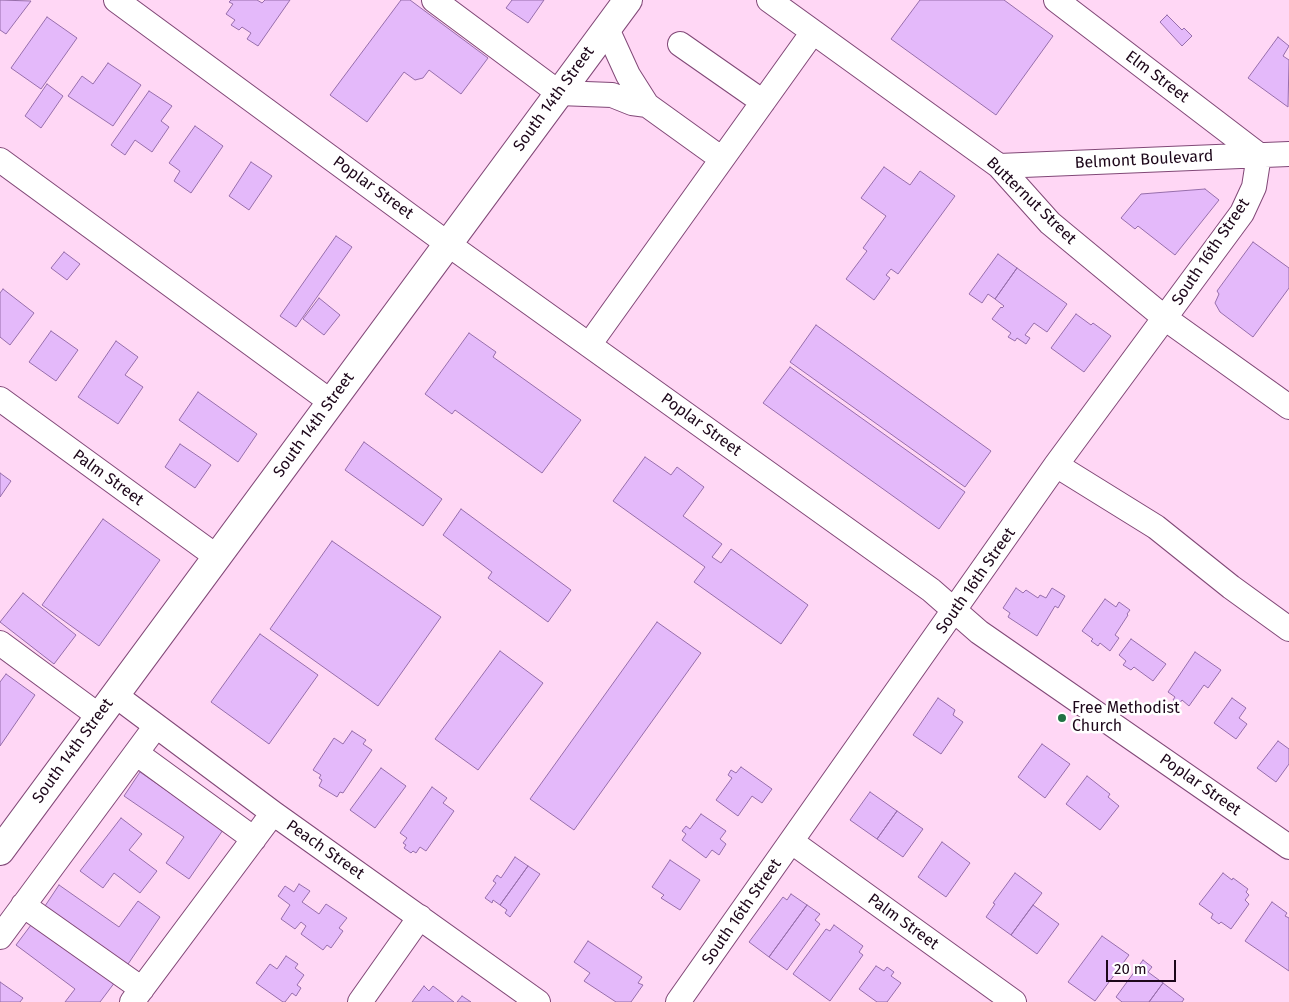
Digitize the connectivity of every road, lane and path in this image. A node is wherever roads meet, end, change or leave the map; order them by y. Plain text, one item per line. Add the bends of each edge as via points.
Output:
1 (116, 0) edge
2 (434, 0) edge
3 (628, 0) edge
4 (769, 0) edge
5 (1056, 0) edge
6 (607, 28) junction
7 (813, 32) junction
8 (680, 44) dead end
9 (559, 93) junction
10 (763, 102) junction
11 (647, 105) junction
12 (1289, 154) edge
13 (1259, 155) junction
14 (722, 159) junction
15 (0, 160) edge
16 (999, 166) junction
17 (448, 244) junction
18 (1166, 318) junction
19 (589, 345) junction
20 (0, 398) edge
21 (331, 402) junction
22 (1289, 407) edge
23 (1056, 465) junction
24 (217, 557) junction
25 (955, 611) junction
26 (1289, 629) edge
27 (0, 643) edge
28 (107, 706) junction
29 (156, 726) junction
30 (136, 753) junction
31 (273, 813) junction
32 (254, 839) junction
33 (792, 842) junction
34 (1289, 847) edge
35 (0, 851) edge
36 (420, 918) junction
37 (8, 919) edge
38 (137, 996) edge
39 (360, 1002) edge
40 (538, 1002) edge
41 (678, 1002) edge
42 (1014, 1002) edge

1 - 17 street, Poplar Street
2 - 9 street
3 - 6 main road, South 14th Street
4 - 7 street, Butternut Street
5 - 13 street, Elm Street
6 - 9 main road, South 14th Street
6 - 11 street via 628,75
7 - 10 street
7 - 16 street, Butternut Street
8 - 10 street
9 - 11 street via 612,95
9 - 17 main road, South 14th Street
10 - 14 street
11 - 14 street
12 - 13 street, Belmont Boulevard
13 - 16 street, Belmont Boulevard
13 - 18 street, South 16th Street via 1254,187 1242,213
14 - 19 street
15 - 21 street
16 - 18 street, Butternut Street via 1050,223
17 - 19 street, Poplar Street
17 - 21 main road, South 14th Street
18 - 22 street, Butternut Street
18 - 23 street, South 16th Street
19 - 25 street, Poplar Street via 931,590
20 - 24 street, Palm Street
21 - 24 main road, South 14th Street
23 - 25 street, South 16th Street
23 - 26 street via 1156,527 1230,587
24 - 28 main road, South 14th Street
25 - 33 street, South 16th Street
25 - 34 street, Poplar Street via 979,632
27 - 28 street, Peach Street
28 - 29 street, Peach Street
28 - 35 main road, South 14th Street
29 - 30 street
29 - 31 street, Peach Street
30 - 32 street
30 - 37 street
31 - 32 street
31 - 36 street, Peach Street
32 - 38 street
33 - 41 street, South 16th Street
33 - 42 street, Palm Street
36 - 39 street
36 - 40 street, Peach Street
37 - 38 street

